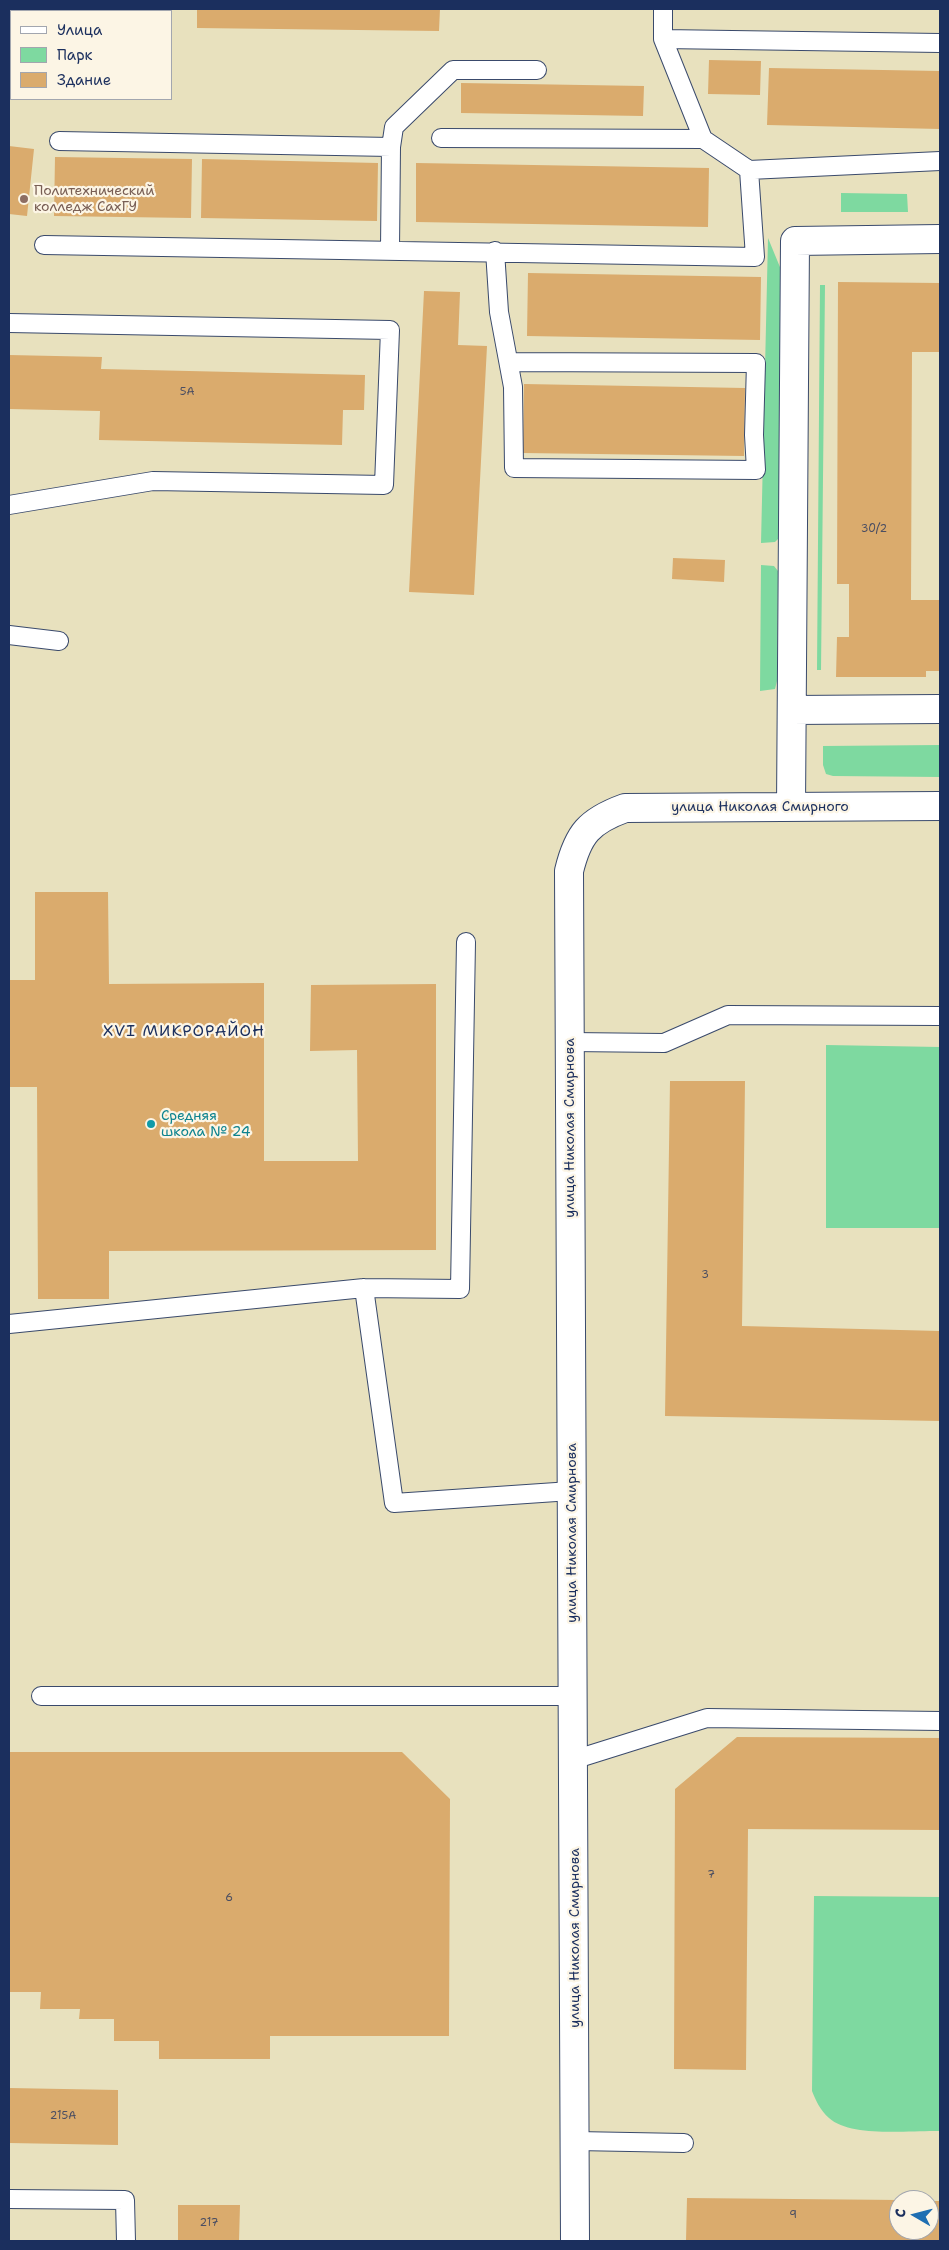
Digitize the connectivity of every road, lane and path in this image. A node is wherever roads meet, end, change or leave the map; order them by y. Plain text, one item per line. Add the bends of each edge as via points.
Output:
1 (663, 9) edge
2 (663, 39) junction
3 (940, 43) edge
4 (537, 70) dead end
5 (441, 138) dead end
6 (703, 139) junction
7 (59, 141) dead end
8 (391, 147) junction
9 (940, 161) edge
10 (749, 170) junction
11 (940, 239) edge
12 (44, 245) dead end
13 (390, 249) junction
14 (495, 252) junction
15 (9, 323) edge
16 (509, 362) junction
17 (9, 505) edge
18 (9, 635) edge
19 (59, 642) dead end
20 (940, 709) edge
21 (792, 710) junction
22 (791, 806) junction
23 (940, 806) edge
24 (586, 829) joint
25 (466, 942) dead end
26 (940, 1016) edge
27 (570, 1042) junction
28 (364, 1288) junction
29 (9, 1324) edge
30 (571, 1491) junction
31 (41, 1696) dead end
32 (573, 1696) junction
33 (940, 1721) edge
34 (573, 1760) junction
35 (576, 2141) junction
36 (684, 2143) dead end
37 (9, 2199) edge
38 (126, 2241) edge
39 (575, 2241) edge

1 - 2 lane
2 - 3 lane
2 - 6 lane
4 - 8 lane via 452,70 394,128
5 - 6 lane
6 - 10 lane
7 - 8 lane
8 - 13 lane
9 - 10 lane
10 - 14 lane via 755,256
11 - 21 street via 795,241
12 - 13 lane
13 - 14 lane
14 - 16 lane via 499,312
15 - 17 lane via 390,330 384,485 152,481
16 - 16 lane via 756,363 756,470 514,468 514,387
18 - 19 lane
20 - 21 street
21 - 22 street
22 - 23 street, улица Николая Смирного
22 - 24 street, улица Николая Смирного via 625,808 606,815
24 - 27 street, улица Николая Смирнова via 574,848 569,871
25 - 28 lane via 460,1289
26 - 27 lane via 728,1015 664,1043
27 - 30 street, улица Николая Смирнова
28 - 29 lane
28 - 30 lane via 394,1503
30 - 32 street, улица Николая Смирнова
31 - 32 lane
32 - 34 street, улица Николая Смирнова
33 - 34 lane via 707,1718
34 - 35 street, улица Николая Смирнова
35 - 36 lane
35 - 39 street, улица Николая Смирнова
37 - 38 lane via 124,2200

